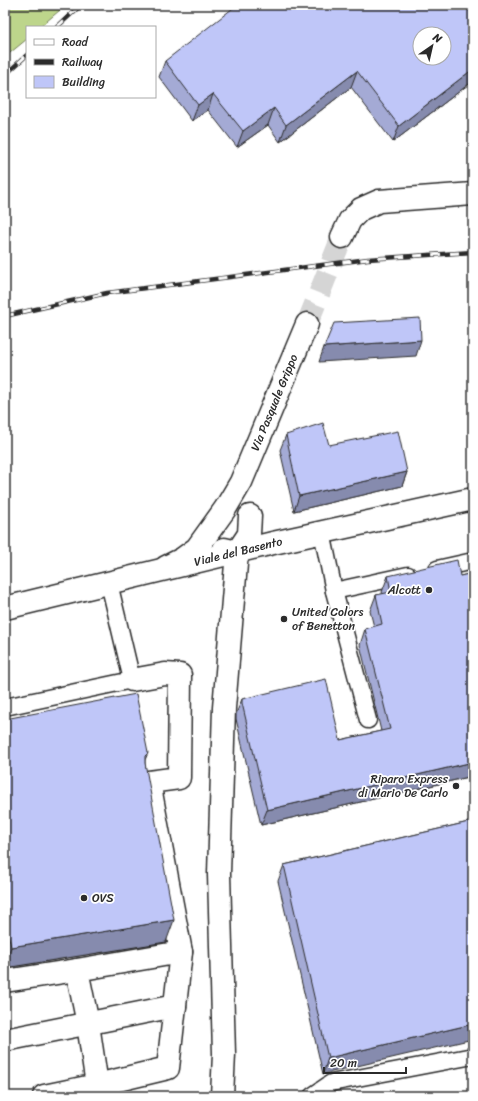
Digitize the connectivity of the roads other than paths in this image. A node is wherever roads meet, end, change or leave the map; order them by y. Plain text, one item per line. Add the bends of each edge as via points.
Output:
1 (473, 194) edge
2 (342, 237) tunnel mouth
3 (307, 324) tunnel mouth
4 (241, 482) junction
5 (473, 499) edge
6 (250, 516) junction
7 (322, 532) junction
8 (209, 533) junction
9 (273, 543) junction
10 (237, 552) junction
11 (473, 561) edge
12 (155, 572) junction
13 (109, 583) junction
14 (334, 591) junction
15 (5, 608) edge
16 (132, 680) junction
17 (5, 707) edge
18 (368, 720) dead end
19 (181, 952) junction
20 (77, 970) junction
21 (5, 981) edge
22 (175, 1006) junction
23 (88, 1024) junction
24 (5, 1040) edge
25 (473, 1056) edge
26 (98, 1091) edge
27 (44, 1096) edge
28 (222, 1096) edge
29 (312, 1096) edge

1 - 2 street via 375,202 361,209 350,220
3 - 4 street, Via Pasquale Grippo
4 - 6 street
4 - 8 street, Via Pasquale Grippo
5 - 7 street, Viale del Basento
6 - 9 street via 260,532
6 - 10 street via 249,534
7 - 9 street, Viale del Basento
7 - 14 lane
8 - 10 street via 224,548
8 - 12 street, Via Pasquale Grippo via 197,548 182,559
9 - 10 street, Viale del Basento
10 - 12 street, Viale del Basento
10 - 28 street via 224,708 219,874 224,1054
11 - 14 lane
12 - 13 street, Viale del Basento
13 - 15 street, Viale del Basento
13 - 16 lane
14 - 18 lane
16 - 17 lane
16 - 19 street via 165,674 180,675 179,778 149,782
19 - 20 street
19 - 22 street
20 - 21 street
20 - 23 street
22 - 23 street
22 - 26 street via 168,1068
23 - 24 street
23 - 26 street
25 - 29 lane via 331,1083
26 - 27 street

